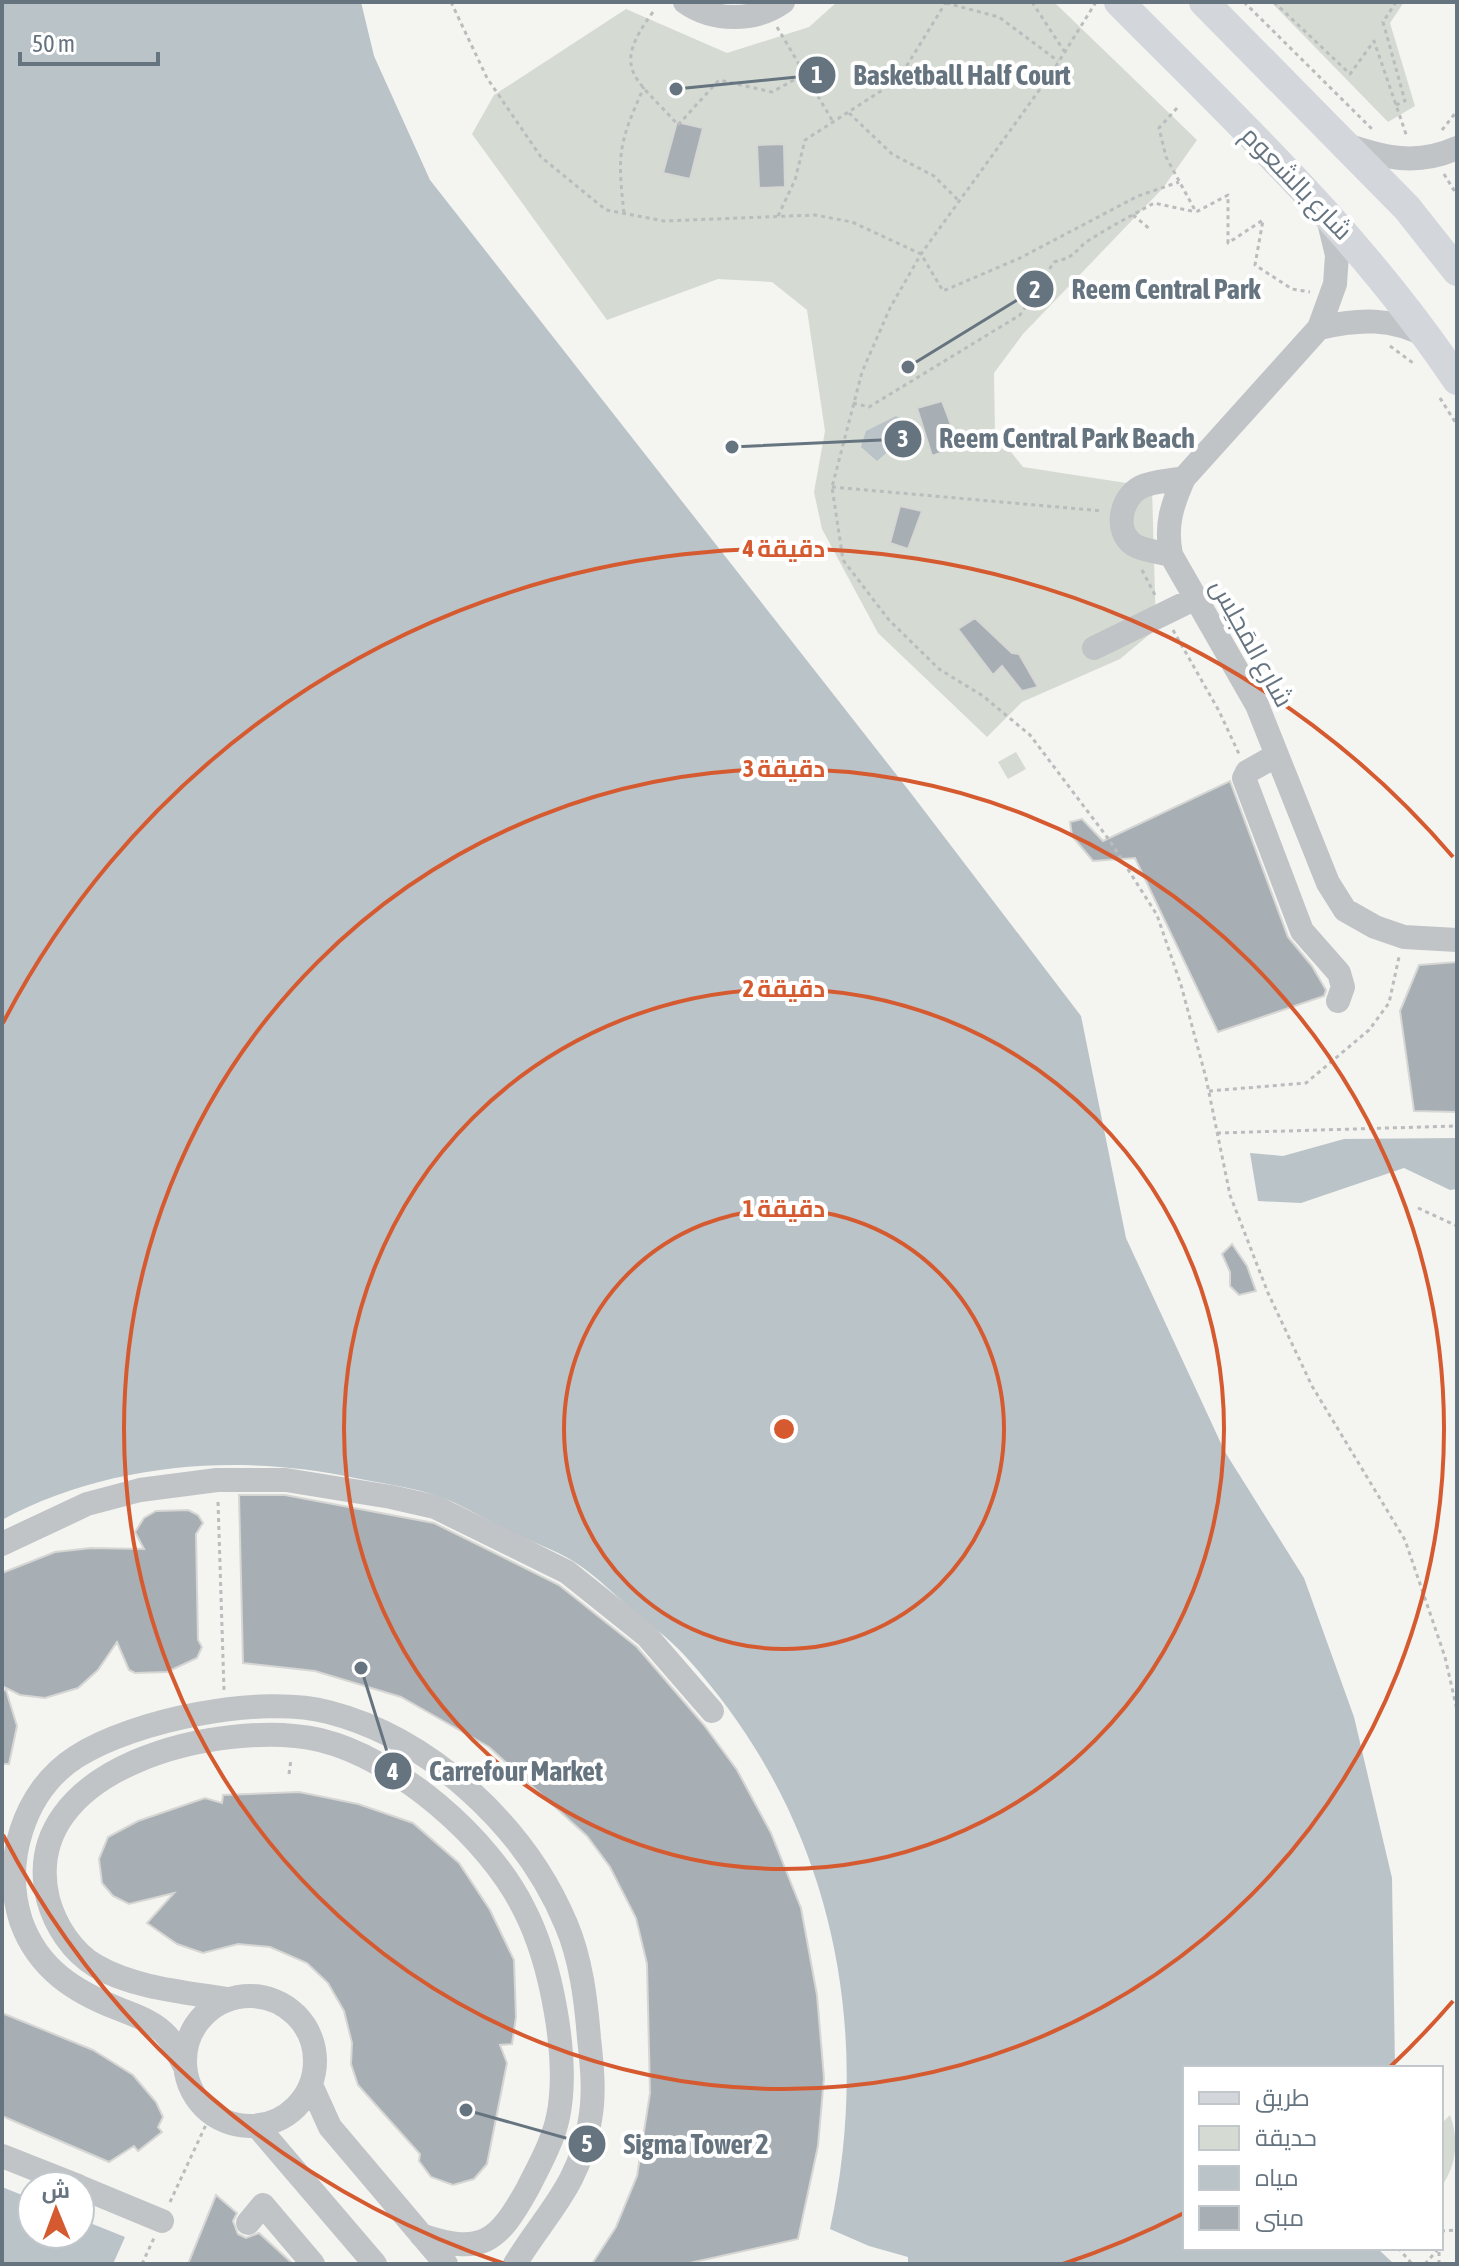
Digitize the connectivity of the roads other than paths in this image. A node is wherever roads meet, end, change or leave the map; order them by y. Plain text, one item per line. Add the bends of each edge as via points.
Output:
1 (685, 2) edge
2 (783, 2) edge
3 (1119, 2) edge
4 (1204, 2) edge
5 (1449, 141) edge
6 (1379, 165) junction
7 (1327, 211) junction
8 (1457, 271) edge
9 (1319, 328) junction
10 (1429, 338) junction
11 (1445, 384) edge
12 (1184, 478) junction
13 (1171, 555) junction
14 (1196, 598) junction
15 (1094, 648) dead end
16 (1277, 755) junction
17 (1457, 940) edge
18 (1338, 1001) dead end
19 (2, 1544) edge
20 (712, 1711) dead end
21 (227, 1999) junction
22 (184, 2065) junction
23 (311, 2085) junction
24 (257, 2126) junction
25 (2, 2156) edge
26 (38, 2170) edge
27 (96, 2193) edge
28 (162, 2221) road end
29 (260, 2225) dead end
30 (421, 2235) junction
31 (313, 2264) edge
32 (375, 2264) edge
33 (446, 2264) edge
34 (515, 2264) edge

1 - 2 street via 719,17 750,16
3 - 7 main road, شارع بالشعوم
4 - 6 main road via 1344,144
5 - 6 street via 1432,158
6 - 8 main road
7 - 9 street, شارع المَجلِس via 1337,255 1335,284
7 - 10 main road, شارع بالشعوم
9 - 10 street via 1352,320 1385,321
9 - 12 street, شارع المَجلِس
10 - 11 main road, شارع بالشعوم
12 - 13 street, شارع المَجلِس via 1171,506
12 - 13 street via 1139,488 1123,504 1126,535 1135,545
13 - 14 street, شارع المَجلِس
14 - 15 street
14 - 16 street, شارع المَجلِس via 1257,705
16 - 17 street, شارع المَجلِس via 1328,883 1345,910 1404,937
16 - 18 street via 1244,778 1302,931 1339,973 1343,987
19 - 20 street via 87,1504 140,1490 217,1480 286,1480 435,1507 567,1572 647,1636
21 - 22 street via 195,2025
21 - 23 street via 259,1997 289,2008 304,2023 316,2064
21 - 30 street via 122,1978 95,1966 61,1931 46,1887 46,1856 64,1812 94,1784 154,1755 219,1739 283,1734 321,1740 412,1785 481,1849 521,1902 548,1967 560,2072 558,2115 535,2175 495,2234 466,2247
22 - 24 street via 198,2101 211,2114
22 - 34 street via 167,2036 145,2019 89,1998 46,1965 17,1904 18,1838 32,1806 76,1757 148,1728 225,1710 324,1710 395,1738 443,1769 481,1803 529,1859 560,1913 586,2002 593,2082 581,2157 566,2191
23 - 24 street via 299,2105 280,2119
23 - 30 street via 330,2127
24 - 32 street
25 - 26 street
27 - 28 street
29 - 31 street
30 - 33 street

